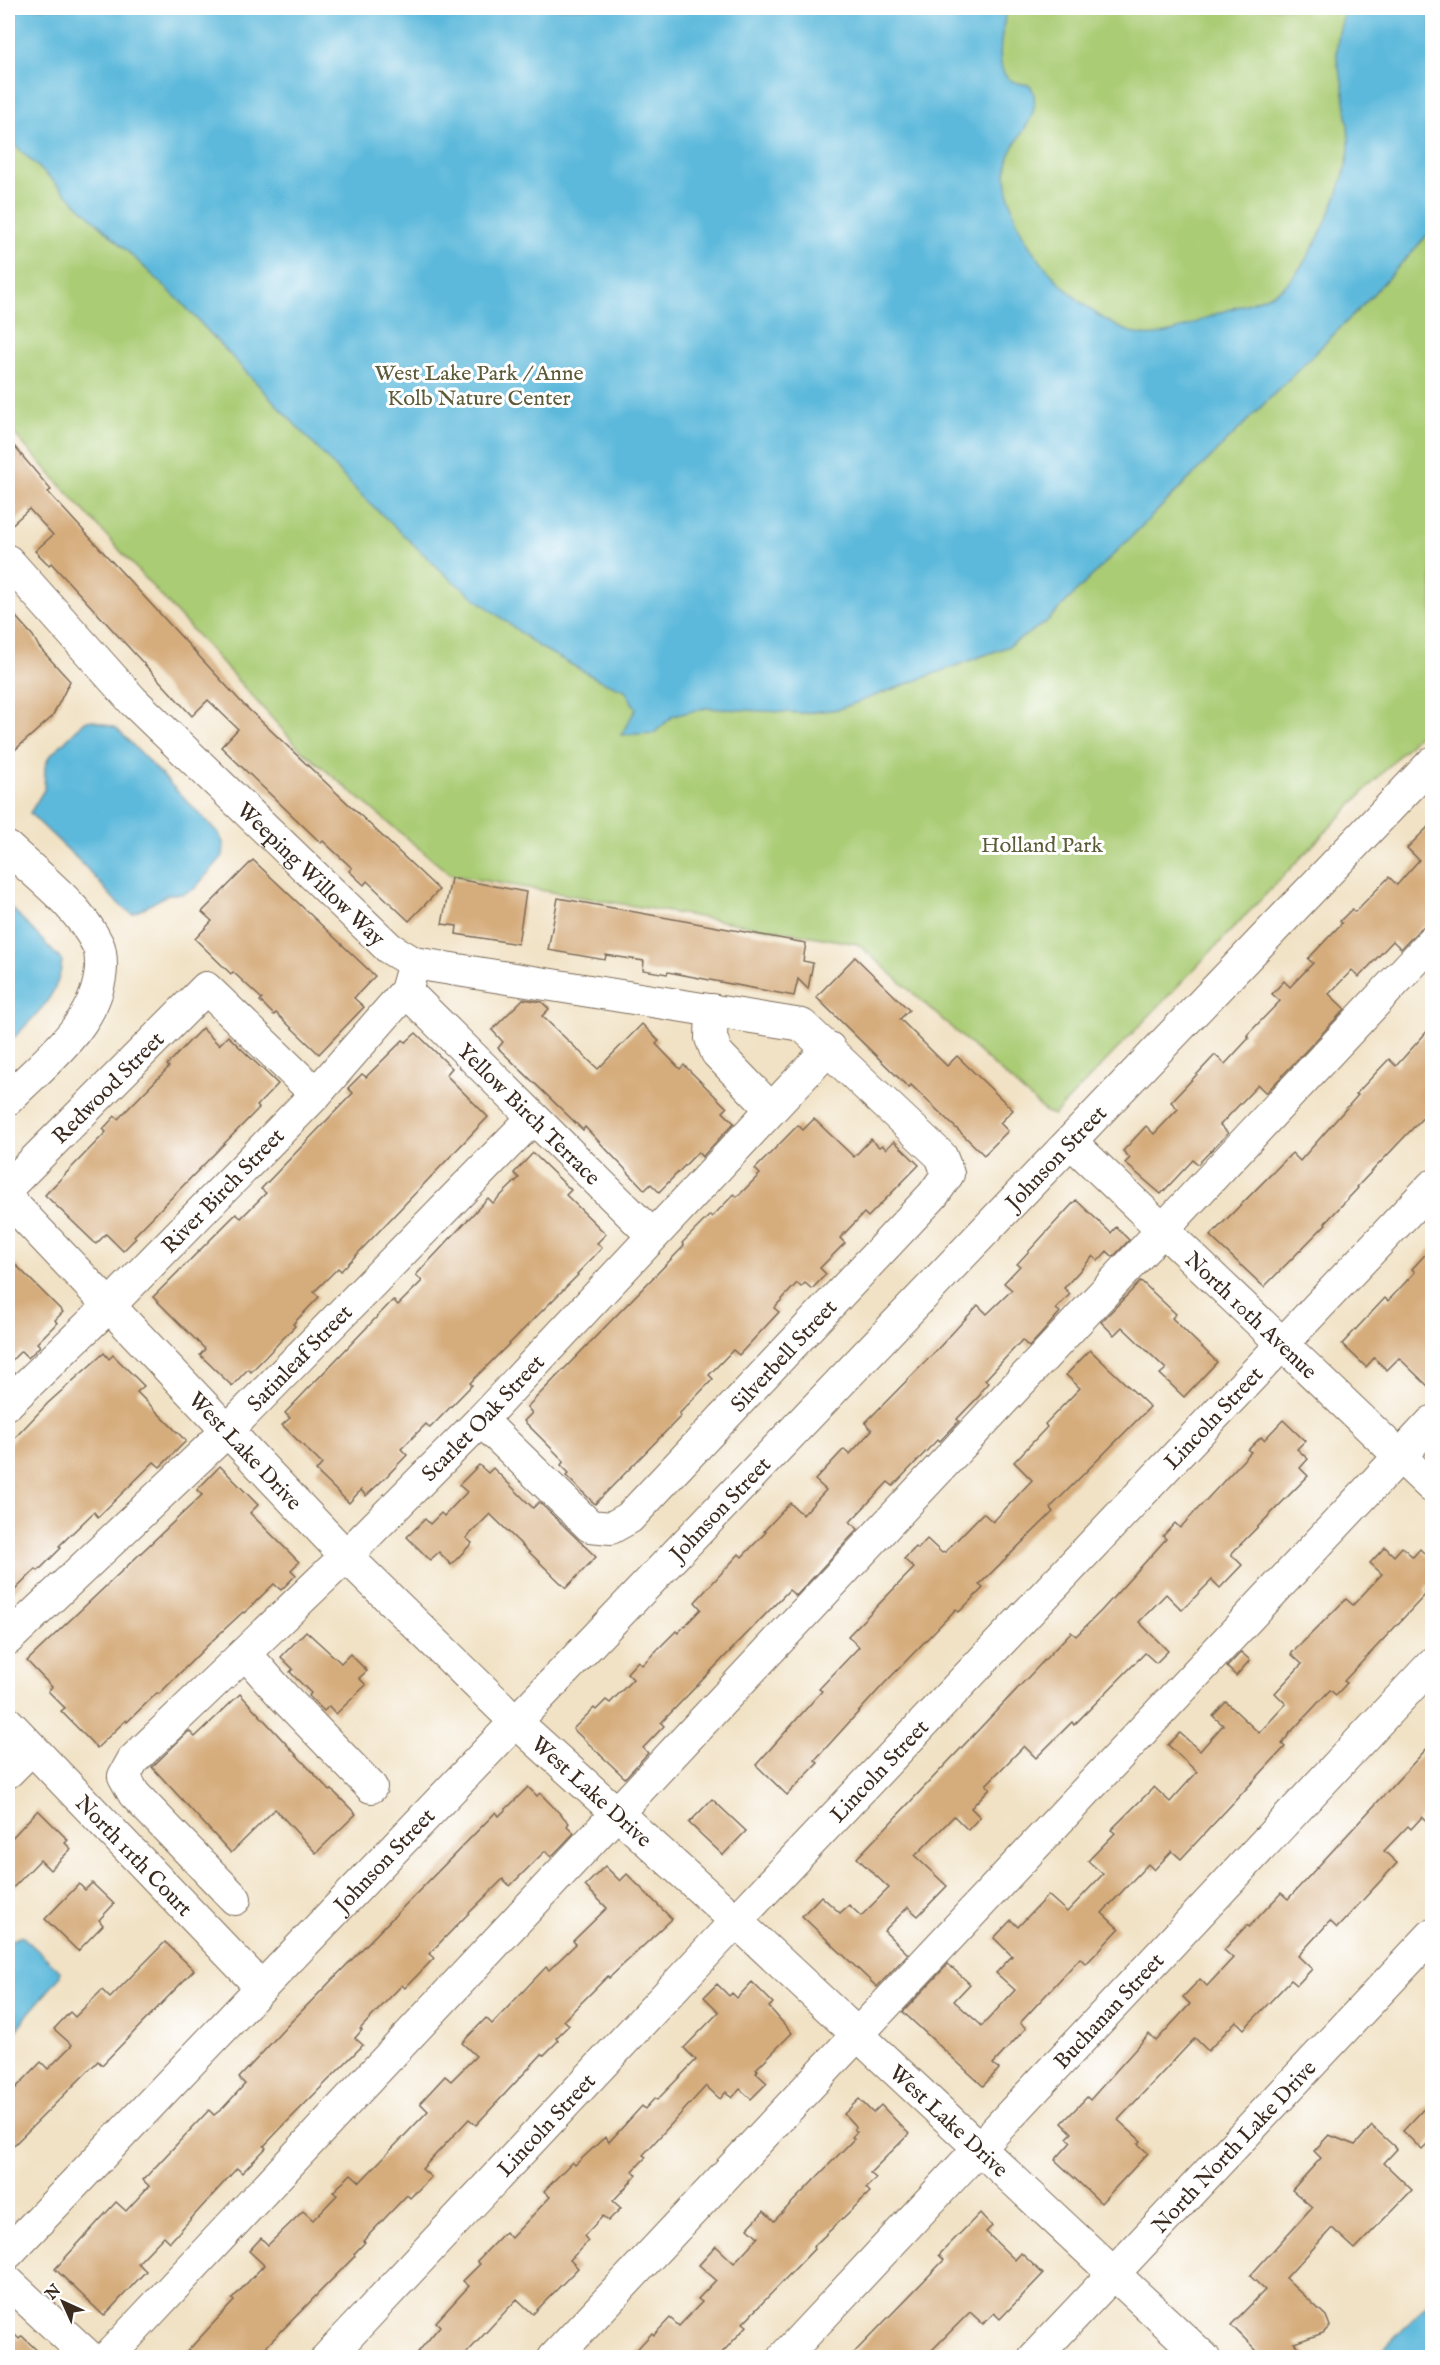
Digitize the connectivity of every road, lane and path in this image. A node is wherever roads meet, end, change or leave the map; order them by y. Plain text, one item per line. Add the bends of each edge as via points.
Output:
1 (8, 561) edge
2 (1432, 763) edge
3 (8, 848) edge
4 (1432, 942) edge
5 (410, 977) junction
6 (712, 1010) junction
7 (829, 1048) junction
8 (316, 1094) junction
9 (8, 1098) edge
10 (771, 1109) junction
11 (533, 1118) junction
12 (1071, 1142) junction
13 (948, 1174) joint
14 (1432, 1186) edge
15 (8, 1187) edge
16 (8, 1199) edge
17 (1163, 1229) junction
18 (652, 1235) junction
19 (109, 1306) junction
20 (1284, 1344) junction
21 (8, 1403) edge
22 (481, 1420) junction
23 (1432, 1422) edge
24 (227, 1431) junction
25 (1400, 1456) junction
26 (1432, 1487) edge
27 (346, 1556) junction
28 (8, 1639) edge
29 (245, 1653) junction
30 (1432, 1664) edge
31 (515, 1722) junction
32 (8, 1723) edge
33 (31, 1749) junction
34 (8, 1772) edge
35 (371, 1787) dead end
36 (617, 1814) junction
37 (235, 1899) dead end
38 (736, 1921) junction
39 (1432, 1935) edge
40 (261, 1987) junction
41 (858, 2034) junction
42 (981, 2149) junction
43 (8, 2253) edge
44 (1115, 2273) junction
45 (8, 2282) edge
46 (90, 2358) edge
47 (107, 2358) edge
48 (327, 2358) edge
49 (554, 2358) edge
50 (783, 2358) edge
51 (1034, 2358) edge
52 (1204, 2358) edge

1 - 5 street, Weeping Willow Way via 133,701 389,948
2 - 12 street, Johnson Street
3 - 9 street via 75,911 99,946 101,961 100,984 83,1020
4 - 17 street
5 - 6 street, Weeping Willow Way
5 - 8 street, River Birch Street
5 - 11 street, Yellow Birch Terrace
6 - 7 street, Weeping Willow Way via 802,1024
6 - 10 street via 711,1038 717,1053
7 - 10 street, Scarlet Oak Street
7 - 13 street, Weeping Willow Way via 941,1156
8 - 15 street, Redwood Street via 206,988
8 - 19 street, River Birch Street
10 - 18 street, Scarlet Oak Street
11 - 18 street, Yellow Birch Terrace
11 - 24 street, Satinleaf Street
12 - 17 street, North 10th Avenue
12 - 31 street, Johnson Street
13 - 22 street, Silverbell Street via 933,1195 629,1518 611,1528 590,1526
14 - 20 street, Lincoln Street
16 - 19 street, West Lake Drive
17 - 20 street, North 10th Avenue
17 - 36 street
18 - 22 street, Scarlet Oak Street
19 - 21 street, River Birch Street
19 - 24 street, West Lake Drive
20 - 25 street, North 10th Avenue
20 - 38 street, Lincoln Street
22 - 27 street, Scarlet Oak Street
23 - 25 street
24 - 27 street, West Lake Drive
24 - 28 street, Satinleaf Street
25 - 26 street, North 10th Avenue
25 - 41 street
27 - 29 street, Scarlet Oak Street
27 - 31 street, West Lake Drive
29 - 35 street
29 - 37 street, Scarlet Oak Street via 133,1760 124,1776 134,1794
30 - 42 street, Buchanan Street
31 - 36 street, West Lake Drive
31 - 40 street, Johnson Street
32 - 33 street, North 11th Court
33 - 34 street
33 - 40 street, North 11th Court
36 - 38 street, West Lake Drive
36 - 47 street
38 - 41 street, West Lake Drive
38 - 48 street, Lincoln Street
39 - 44 street, North North Lake Drive
40 - 43 street, Johnson Street
41 - 42 street, West Lake Drive
41 - 49 street
42 - 44 street, West Lake Drive
42 - 50 street, Buchanan Street
44 - 51 street, North North Lake Drive
44 - 52 street, West Lake Drive
45 - 46 street

